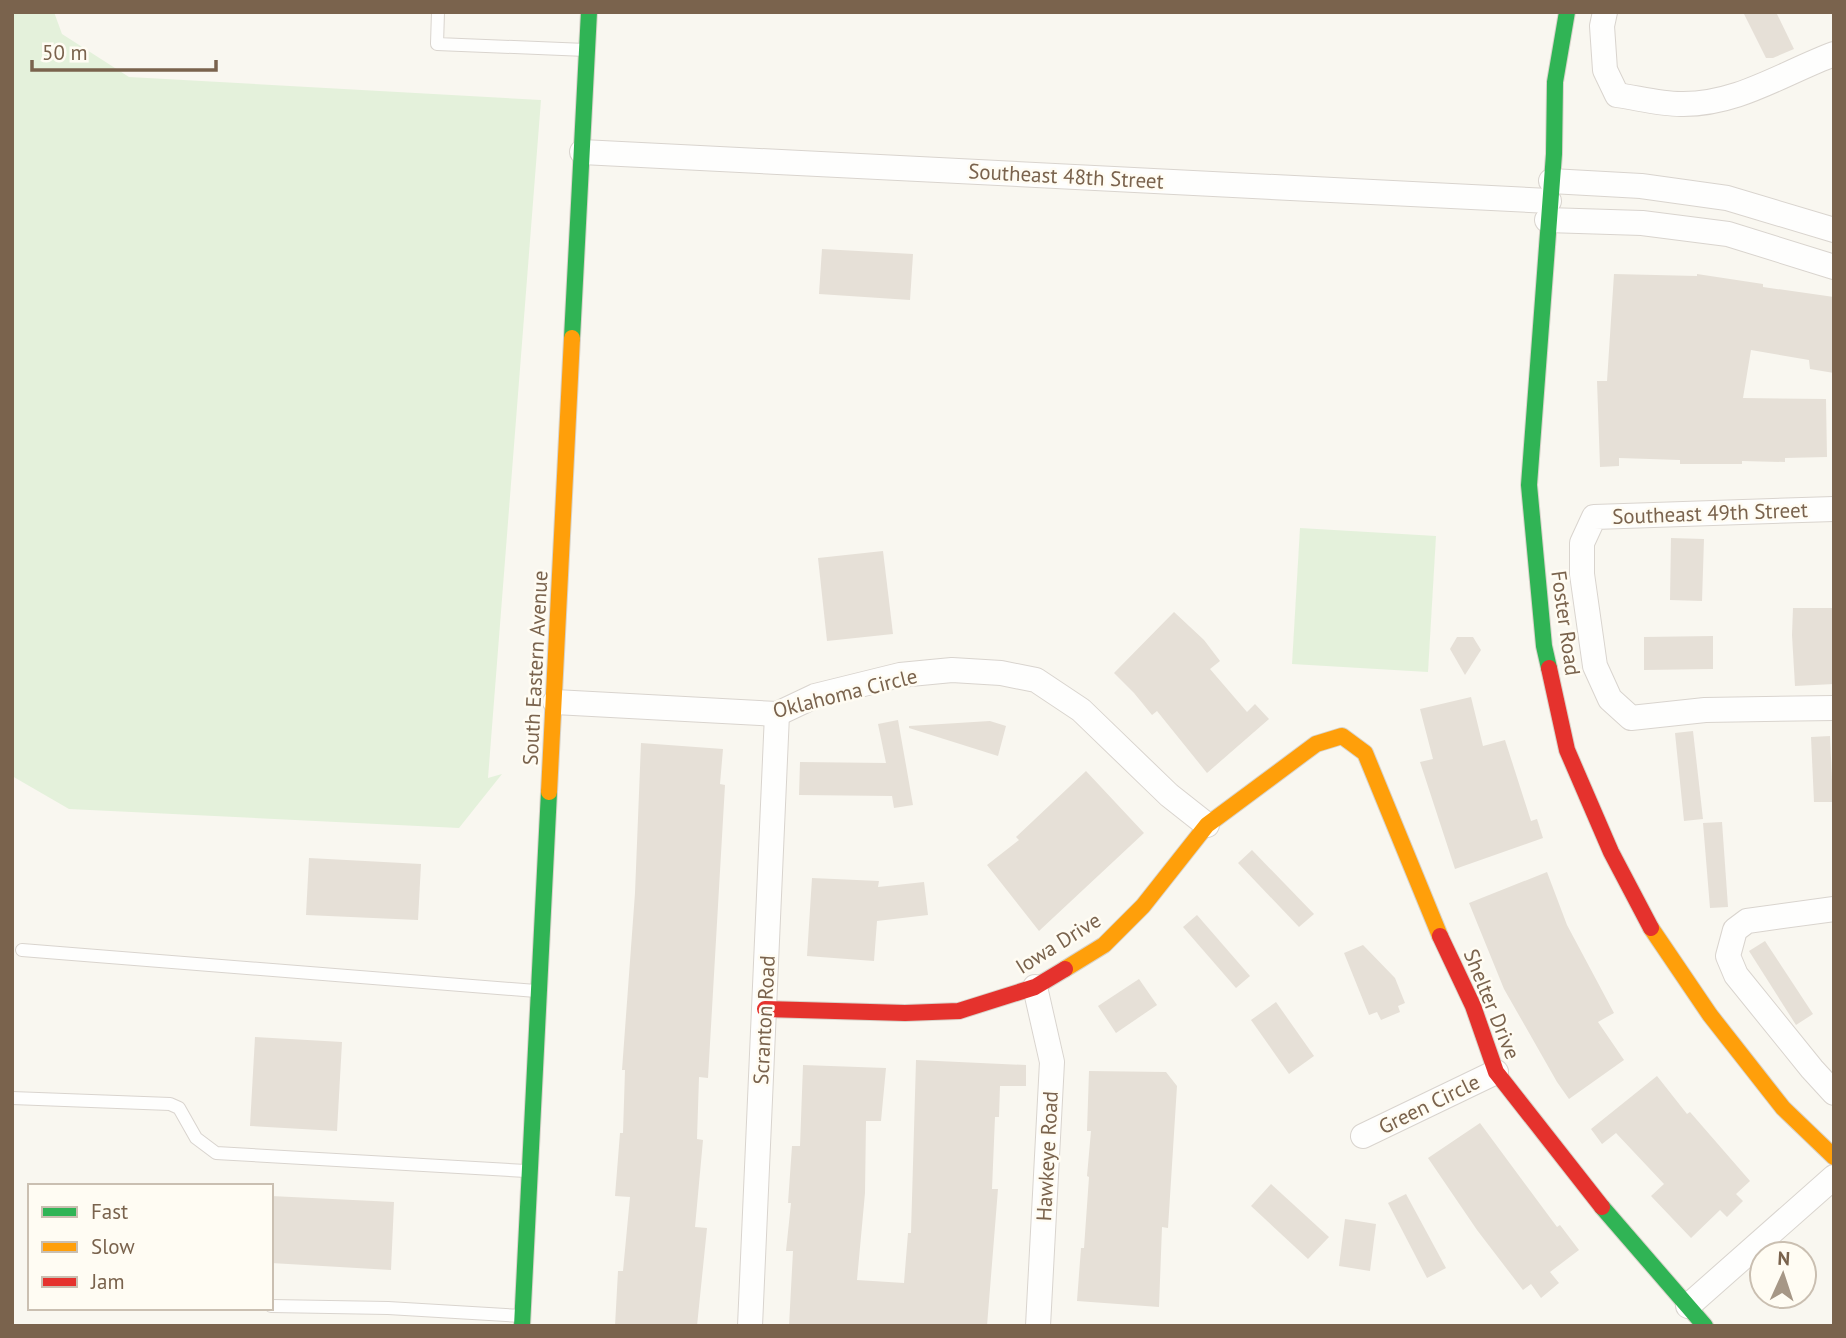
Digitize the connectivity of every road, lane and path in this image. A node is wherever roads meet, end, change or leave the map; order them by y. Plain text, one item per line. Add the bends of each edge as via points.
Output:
1 (438, 12) edge
2 (589, 12) edge
3 (1567, 12) edge
4 (1605, 12) edge
5 (587, 51) junction
6 (1834, 54) edge
7 (582, 152) junction
8 (1549, 201) junction
9 (1834, 230) edge
10 (1834, 267) edge
11 (1834, 509) edge
12 (555, 702) junction
13 (1834, 708) edge
14 (777, 714) junction
15 (1342, 736) joint
16 (1207, 825) junction
17 (1834, 909) edge
18 (22, 950) dead end
19 (1035, 987) junction
20 (539, 991) junction
21 (765, 1009) junction
22 (1496, 1072) junction
23 (1834, 1093) edge
24 (12, 1098) edge
25 (1363, 1136) dead end
26 (1834, 1157) edge
27 (530, 1171) junction
28 (1834, 1177) edge
29 (273, 1306) edge
30 (1688, 1306) junction
31 (522, 1321) edge
32 (750, 1326) edge
33 (1038, 1326) edge
34 (1705, 1326) edge

1 - 5 lane via 437,44
2 - 5 street, South Eastern Avenue
3 - 8 street, Foster Road via 1555,82
4 - 6 street via 1605,69 1617,95 1678,104 1707,103 1745,94
5 - 7 street, South Eastern Avenue
7 - 8 street, Southeast 48th Street
7 - 12 street, South Eastern Avenue
8 - 9 street, Southeast 48th Street via 1642,186 1727,198
8 - 10 street, Southeast 48th Street via 1642,223 1728,234
8 - 26 street, Foster Road via 1530,485 1544,646 1567,750 1611,852 1658,940 1783,1108
11 - 13 street, Southeast 49th Street via 1594,517 1582,543 1595,666 1610,699 1631,718 1705,710
12 - 14 street, Oklahoma Circle
12 - 20 street, South Eastern Avenue
14 - 16 street, Oklahoma Circle via 815,696 900,675 952,670 1036,680 1081,710
14 - 21 street, Scranton Road
15 - 16 street, Iowa Drive via 1316,744
15 - 22 street, Shelter Drive via 1365,753 1473,1006
16 - 19 street, Iowa Drive via 1143,906 1104,944
17 - 23 street via 1747,921 1735,930 1728,956 1736,975
18 - 20 lane
19 - 21 street, Iowa Drive via 959,1011
19 - 33 street, Hawkeye Road via 1052,1062
20 - 27 street, South Eastern Avenue
21 - 32 street, Scranton Road
22 - 25 street, Green Circle
22 - 30 street, Shelter Drive via 1592,1195
24 - 27 lane via 170,1104 179,1108 196,1138 216,1153
27 - 31 street, South Eastern Avenue
28 - 30 street
29 - 31 lane via 388,1308
30 - 34 street, Shelter Drive

